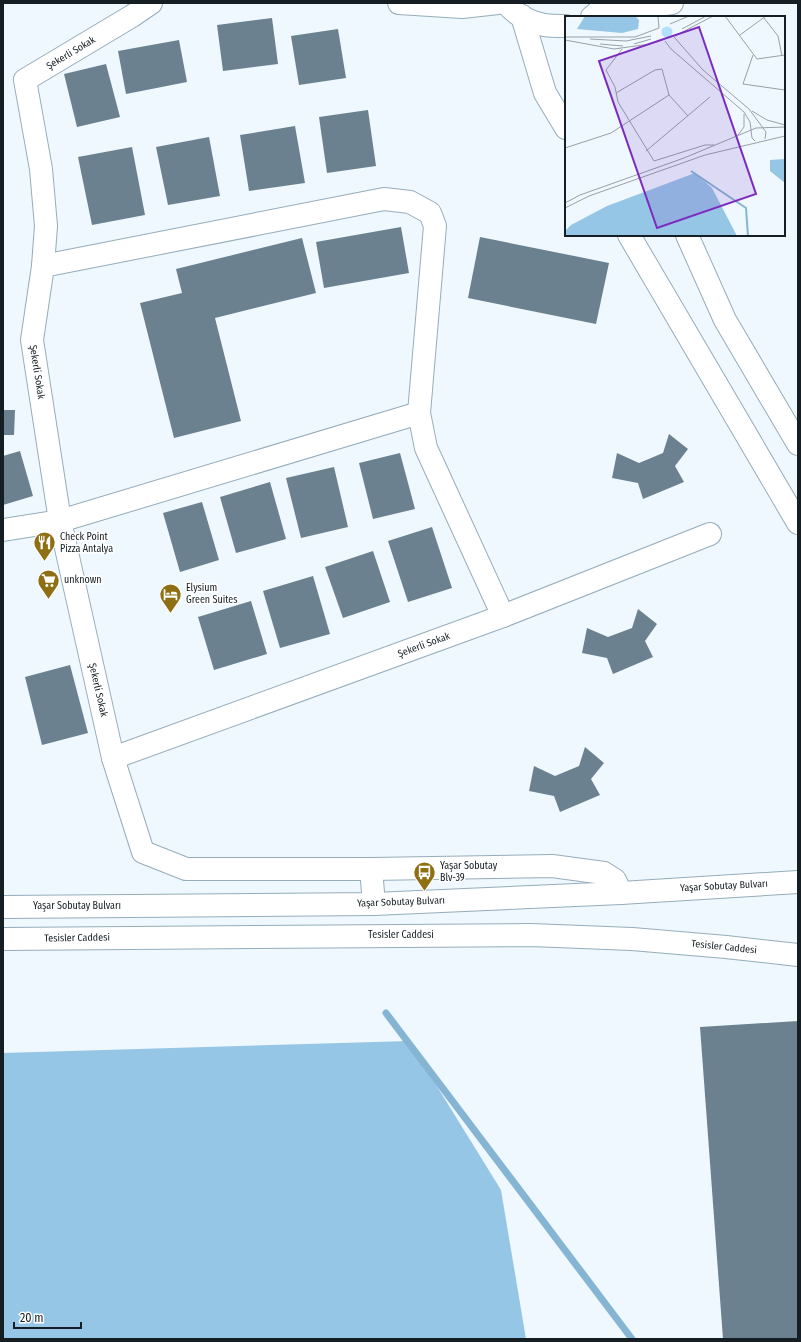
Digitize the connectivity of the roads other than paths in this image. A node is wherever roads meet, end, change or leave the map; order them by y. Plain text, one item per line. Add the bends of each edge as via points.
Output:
1 (151, 3) edge
2 (399, 3) edge
3 (498, 3) edge
4 (672, 3) edge
5 (514, 10) edge
6 (602, 11) edge
7 (565, 26) edge
8 (565, 126) edge
9 (630, 236) edge
10 (687, 236) edge
11 (43, 266) junction
12 (419, 414) junction
13 (798, 444) edge
14 (60, 521) junction
15 (798, 523) edge
16 (3, 530) edge
17 (710, 534) dead end
18 (503, 616) junction
19 (113, 758) junction
20 (371, 869) junction
21 (798, 882) edge
22 (621, 893) junction
23 (374, 904) junction
24 (3, 907) edge
25 (3, 939) edge
26 (798, 955) edge

1 - 11 street, Şekerli Sokak via 25,80 41,169 46,226
2 - 3 street via 462,8
4 - 6 street
5 - 7 street via 543,25
5 - 8 street via 546,93
9 - 15 street
10 - 13 street via 725,320
11 - 12 street via 384,199 410,202 430,212 435,226
11 - 14 street, Şekerli Sokak via 32,340
12 - 14 street
12 - 18 street via 426,448
14 - 16 street
14 - 19 street, Şekerli Sokak
17 - 18 street, Şekerli Sokak
18 - 19 street, Şekerli Sokak
19 - 20 street, Şekerli Sokak via 144,852 186,869
20 - 22 street, Şekerli Sokak via 552,866 604,873 615,880
20 - 23 street
21 - 22 street, Yaşar Sobutay Bulvarı
22 - 23 street, Yaşar Sobutay Bulvarı
23 - 24 street, Yaşar Sobutay Bulvarı
25 - 26 street, Tesisler Caddesi via 531,935 632,939

